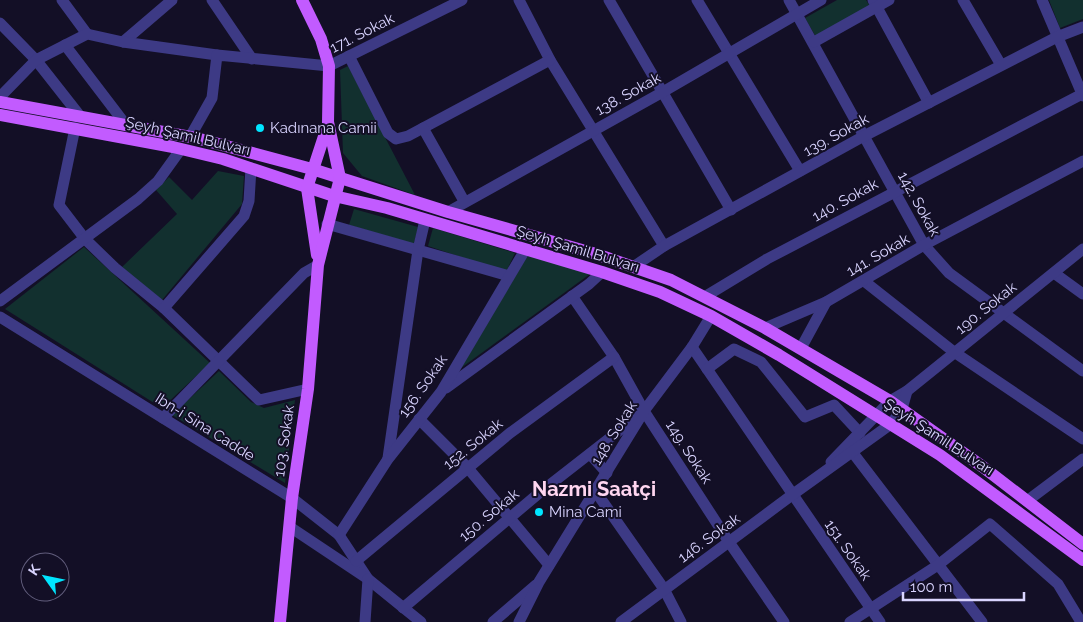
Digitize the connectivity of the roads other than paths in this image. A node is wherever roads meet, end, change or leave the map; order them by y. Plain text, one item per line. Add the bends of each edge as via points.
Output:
1 (62, 0) edge
2 (172, 0) edge
3 (212, 0) edge
4 (302, 0) edge
5 (462, 0) edge
6 (519, 0) edge
7 (608, 0) edge
8 (697, 0) edge
9 (789, 0) edge
10 (821, 0) edge
11 (889, 0) edge
12 (963, 0) edge
13 (1042, 0) edge
14 (875, 3) edge
15 (797, 14) junction
16 (0, 23) edge
17 (1083, 27) edge
18 (87, 34) junction
19 (1057, 37) junction
20 (123, 42) junction
21 (814, 42) junction
22 (65, 45) junction
23 (729, 54) junction
24 (217, 55) junction
25 (350, 56) junction
26 (252, 59) junction
27 (36, 60) junction
28 (550, 60) junction
29 (1001, 65) junction
30 (329, 66) junction
31 (661, 94) junction
32 (1082, 95) edge
33 (0, 97) edge
34 (0, 102) edge
35 (929, 103) junction
36 (0, 115) edge
37 (80, 116) junction
38 (328, 122) junction
39 (126, 124) junction
40 (74, 128) junction
41 (423, 128) junction
42 (594, 131) junction
43 (864, 136) junction
44 (190, 137) junction
45 (181, 149) junction
46 (1083, 161) edge
47 (250, 168) junction
48 (312, 168) junction
49 (800, 171) junction
50 (340, 178) junction
51 (307, 188) junction
52 (894, 191) junction
53 (334, 196) junction
54 (464, 201) junction
55 (731, 210) junction
56 (448, 212) junction
57 (425, 220) junction
58 (327, 224) junction
59 (85, 239) junction
60 (924, 245) junction
61 (664, 246) junction
62 (1083, 249) edge
63 (418, 250) junction
64 (525, 250) junction
65 (318, 265) junction
66 (633, 267) junction
67 (602, 272) junction
68 (1054, 273) junction
69 (509, 276) junction
70 (864, 281) junction
71 (1083, 294) edge
72 (572, 296) junction
73 (706, 296) junction
74 (0, 301) edge
75 (826, 302) junction
76 (164, 308) junction
77 (1003, 313) junction
78 (711, 316) junction
79 (0, 317) edge
80 (765, 328) junction
81 (692, 347) junction
82 (801, 348) junction
83 (954, 352) junction
84 (614, 357) junction
85 (218, 363) junction
86 (707, 369) junction
87 (1083, 371) edge
88 (308, 389) junction
89 (907, 391) junction
90 (441, 392) junction
91 (890, 401) junction
92 (902, 409) junction
93 (644, 411) junction
94 (875, 415) junction
95 (162, 418) junction
96 (419, 419) junction
97 (891, 424) junction
98 (860, 433) junction
99 (1083, 439) edge
100 (853, 453) junction
101 (590, 454) junction
102 (388, 459) junction
103 (1083, 459) edge
104 (467, 467) junction
105 (607, 473) junction
106 (814, 479) junction
107 (596, 492) junction
108 (792, 495) junction
109 (292, 498) junction
110 (1027, 500) junction
111 (509, 518) junction
112 (290, 527) junction
113 (339, 535) junction
114 (1081, 539) edge
115 (729, 542) junction
116 (1083, 560) edge
117 (356, 561) junction
118 (550, 565) junction
119 (938, 565) junction
120 (368, 580) junction
121 (539, 582) junction
122 (664, 589) junction
123 (403, 608) junction
124 (870, 608) junction
125 (280, 622) edge
126 (364, 622) edge
127 (421, 622) edge
128 (493, 622) edge
129 (519, 622) edge
130 (621, 622) edge
131 (681, 622) edge
132 (784, 622) edge
133 (850, 622) edge
134 (880, 622) edge
135 (982, 622) edge
136 (1081, 622) edge

1 - 18 street
2 - 20 street
3 - 26 street
4 - 30 main road via 322,39
5 - 25 street, 171. Sokak
6 - 28 street
7 - 31 street
8 - 23 street
9 - 15 street, 142. Sokak
10 - 15 street, 138. Sokak
11 - 14 street
12 - 29 street
13 - 19 street
14 - 21 street
14 - 35 street
15 - 21 street, 142. Sokak
15 - 23 street, 138. Sokak
16 - 27 street
17 - 19 street, 139. Sokak
18 - 20 street
18 - 22 street
19 - 29 street, 139. Sokak
19 - 32 street
20 - 24 street
21 - 43 street, 142. Sokak
22 - 27 street
22 - 39 street
23 - 31 street, 138. Sokak
23 - 49 street
24 - 26 street
24 - 44 street via 212,98
25 - 30 street, 171. Sokak
25 - 41 street via 388,133 396,139
26 - 30 street
27 - 33 street
27 - 37 street
28 - 41 street
28 - 42 street
29 - 35 street, 139. Sokak
30 - 38 main road
31 - 42 street, 138. Sokak
31 - 55 street
32 - 52 street, 140. Sokak
34 - 37 main road, Şeyh Şamil Bulvarı
35 - 43 street, 139. Sokak
36 - 40 main road, Şeyh Şamil Bulvarı
37 - 39 main road, Şeyh Şamil Bulvarı
38 - 48 main road, 103. Sokak
38 - 50 main road
39 - 44 main road, Şeyh Şamil Bulvarı
40 - 45 main road, Şeyh Şamil Bulvarı
40 - 59 street via 59,205
41 - 54 street
42 - 54 street, 138. Sokak
42 - 61 street
43 - 49 street, 139. Sokak
43 - 52 street, 142. Sokak
44 - 48 main road, Şeyh Şamil Bulvarı
45 - 47 main road, Şeyh Şamil Bulvarı
45 - 59 street via 158,181
46 - 60 street, 141. Sokak
47 - 51 main road, Şeyh Şamil Bulvarı
47 - 76 street via 249,201 244,216
48 - 50 main road, Şeyh Şamil Bulvarı
48 - 51 main road, 103. Sokak
49 - 55 street, 139. Sokak
50 - 53 main road, 103. Sokak
50 - 56 main road, Şeyh Şamil Bulvarı
51 - 53 main road, Şeyh Şamil Bulvarı
51 - 65 main road, 103. Sokak
52 - 60 street, 142. Sokak
52 - 73 street, 140. Sokak via 767,259
53 - 57 main road, Şeyh Şamil Bulvarı
53 - 58 main road, 103. Sokak
54 - 56 street, 138. Sokak
55 - 61 street, 139. Sokak
56 - 66 main road, Şeyh Şamil Bulvarı
57 - 63 street
57 - 64 main road, Şeyh Şamil Bulvarı
58 - 63 street
58 - 65 main road, 103. Sokak
59 - 74 street
59 - 76 street
60 - 70 street, 141. Sokak
60 - 77 street, 142. Sokak via 949,273
61 - 66 street, 139. Sokak
62 - 68 street, 190. Sokak
63 - 69 street
63 - 102 street
64 - 67 main road, Şeyh Şamil Bulvarı
64 - 69 street, 156. Sokak
65 - 85 street via 304,274
65 - 88 main road, 103. Sokak
66 - 73 main road, Şeyh Şamil Bulvarı
67 - 72 street
67 - 78 main road, Şeyh Şamil Bulvarı via 660,292
68 - 71 street
68 - 77 street, 190. Sokak
69 - 90 street, 156. Sokak
70 - 75 street, 141. Sokak
70 - 83 street
72 - 84 street, 149. Sokak
72 - 90 street
73 - 80 main road, Şeyh Şamil Bulvarı
75 - 80 street, 141. Sokak
75 - 82 street
76 - 85 street
77 - 83 street, 190. Sokak
77 - 87 street, 142. Sokak
78 - 81 street, 148. Sokak
78 - 94 main road, Şeyh Şamil Bulvarı
79 - 95 street, Ibn-i Sina Cadde
80 - 82 main road, Şeyh Şamil Bulvarı
81 - 86 street, 151. Sokak
81 - 93 street, 148. Sokak
82 - 91 main road, Şeyh Şamil Bulvarı
83 - 89 street, 190. Sokak
83 - 99 street
84 - 93 street, 149. Sokak
84 - 104 street, 152. Sokak
85 - 88 street via 259,400
85 - 95 street
86 - 98 street via 734,349 761,362 805,417 834,405
86 - 108 street, 151. Sokak
88 - 109 main road, 103. Sokak
89 - 91 street, 190. Sokak
89 - 92 street
90 - 96 street, 156. Sokak
91 - 92 main road, Şeyh Şamil Bulvarı
91 - 94 street, 146. Sokak
92 - 97 street, 146. Sokak
92 - 110 main road, Şeyh Şamil Bulvarı
93 - 101 street, 150. Sokak
93 - 105 street, 148. Sokak
93 - 115 street, 149. Sokak
94 - 97 main road, Şeyh Şamil Bulvarı
94 - 98 street, 146. Sokak
95 - 109 street, Ibn-i Sina Cadde
96 - 102 street, 156. Sokak
96 - 104 street
97 - 100 street, 146. Sokak
97 - 116 main road, Şeyh Şamil Bulvarı via 971,476
98 - 106 street, 146. Sokak
100 - 106 street, 146. Sokak
100 - 119 street
101 - 105 street
101 - 111 street, 150. Sokak
102 - 113 street, 156. Sokak
103 - 110 street
104 - 111 street
104 - 117 street, 152. Sokak
105 - 107 street, 148. Sokak
106 - 108 street, 146. Sokak
107 - 118 street, 148. Sokak
107 - 122 street
108 - 115 street, 146. Sokak
108 - 124 street, 151. Sokak
109 - 112 main road, 103. Sokak
109 - 113 street, Ibn-i Sina Cadde
110 - 114 main road, Şeyh Şamil Bulvarı
111 - 118 street
111 - 123 street, 150. Sokak
112 - 120 street
112 - 125 main road, 103. Sokak
113 - 117 street, Ibn-i Sina Cadde
115 - 122 street, 146. Sokak
115 - 132 street, 149. Sokak
117 - 120 street, Ibn-i Sina Cadde
118 - 121 street, 148. Sokak
119 - 124 street
119 - 135 street
119 - 136 street via 990,524 1058,584
120 - 123 street, Ibn-i Sina Cadde
120 - 126 street
121 - 128 street
121 - 129 street, 148. Sokak
122 - 130 street, 146. Sokak
122 - 131 street
123 - 127 street, Ibn-i Sina Cadde
124 - 133 street
124 - 134 street, 151. Sokak

